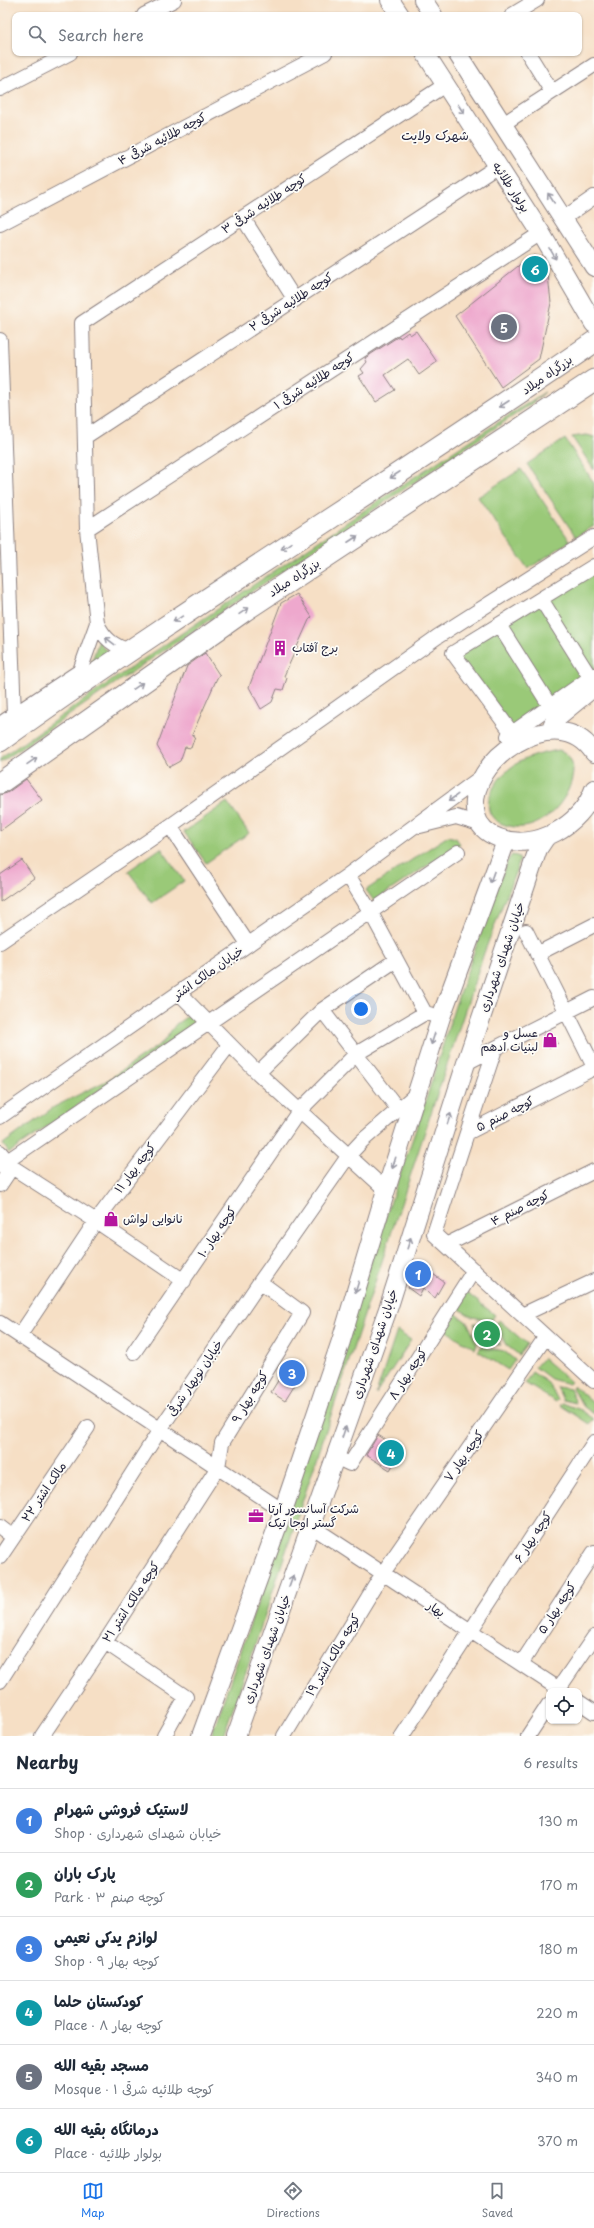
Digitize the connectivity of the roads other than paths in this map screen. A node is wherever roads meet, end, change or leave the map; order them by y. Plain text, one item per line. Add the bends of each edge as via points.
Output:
1 (174, 0) edge
2 (423, 0) edge
3 (537, 0) edge
4 (150, 12) edge
5 (431, 12) edge
6 (517, 12) edge
7 (64, 56) edge
8 (319, 56) edge
9 (427, 56) edge
10 (459, 56) edge
11 (530, 56) edge
12 (594, 65) edge
13 (445, 85) junction
14 (0, 89) edge
15 (552, 92) junction
16 (503, 124) junction
17 (498, 166) junction
18 (594, 197) edge
19 (243, 218) junction
20 (564, 218) junction
21 (0, 224) edge
22 (541, 233) junction
23 (594, 267) edge
24 (295, 300) junction
25 (594, 324) edge
26 (0, 340) edge
27 (594, 342) edge
28 (594, 380) edge
29 (85, 437) junction
30 (2, 451) edge
31 (87, 529) junction
32 (594, 537) edge
33 (4, 558) edge
34 (594, 566) edge
35 (541, 599) junction
36 (97, 623) junction
37 (499, 625) junction
38 (437, 637) junction
39 (130, 651) junction
40 (6, 652) edge
41 (77, 680) junction
42 (593, 680) edge
43 (550, 706) junction
44 (14, 715) junction
45 (0, 724) edge
46 (550, 731) junction
47 (511, 738) junction
48 (0, 741) edge
49 (594, 753) edge
50 (484, 775) junction
51 (0, 783) edge
52 (594, 789) edge
53 (587, 812) edge
54 (480, 824) junction
55 (170, 826) junction
56 (414, 827) junction
57 (546, 837) junction
58 (506, 840) junction
59 (458, 852) dead end
60 (348, 875) junction
61 (370, 911) junction
62 (594, 925) edge
63 (526, 931) dead end
64 (0, 942) edge
65 (248, 944) junction
66 (537, 954) junction
67 (396, 960) junction
68 (179, 993) junction
69 (594, 998) edge
70 (322, 1010) junction
71 (567, 1012) junction
72 (433, 1015) junction
73 (206, 1023) junction
74 (229, 1045) junction
75 (495, 1049) junction
76 (356, 1054) junction
77 (466, 1063) junction
78 (594, 1067) edge
79 (258, 1073) junction
80 (415, 1094) junction
81 (398, 1109) junction
82 (300, 1111) junction
83 (0, 1117) edge
84 (467, 1133) junction
85 (349, 1155) junction
86 (5, 1162) edge
87 (594, 1171) edge
88 (0, 1185) edge
89 (386, 1190) junction
90 (96, 1220) junction
91 (446, 1245) junction
92 (474, 1270) junction
93 (184, 1281) junction
94 (594, 1281) edge
95 (260, 1282) junction
96 (522, 1315) junction
97 (0, 1323) edge
98 (20, 1335) junction
99 (545, 1338) junction
100 (134, 1352) dead end
101 (594, 1382) edge
102 (88, 1427) dead end
103 (161, 1428) junction
104 (594, 1442) edge
105 (335, 1457) junction
106 (218, 1467) junction
107 (283, 1511) junction
108 (311, 1526) junction
109 (0, 1527) edge
110 (14, 1537) junction
111 (594, 1552) edge
112 (0, 1557) edge
113 (383, 1574) junction
114 (472, 1632) junction
115 (594, 1637) edge
116 (106, 1642) junction
117 (521, 1664) junction
118 (0, 1681) edge
119 (556, 1688) edge
120 (560, 1688) edge
121 (582, 1704) edge
122 (546, 1709) edge
123 (594, 1712) edge
124 (42, 1736) edge
125 (164, 1736) edge
126 (201, 1736) edge
127 (236, 1736) edge
128 (284, 1736) edge
129 (402, 1736) edge
130 (528, 1736) edge

1 - 4 street
2 - 5 main road
3 - 6 street
7 - 14 street
8 - 21 street, کوچه طلائیه شرقی ۴
9 - 13 main road, بولوار طلائیه
10 - 16 main road
11 - 15 street
12 - 15 street
13 -> 17 main road, بولوار طلائیه
13 - 19 street, کوچه طلائیه شرقی ۳
15 - 16 street
20 -> 16 main road
17 - 22 main road, بولوار طلائیه
17 - 24 street, کوچه طلائیه شرقی ۲
18 - 20 street
19 - 24 street
19 - 29 street, کوچه طلائیه شرقی ۳ via 82,323
20 - 23 main road
22 -> 25 main road, بولوار طلائیه
22 - 31 street, کوچه طلائیه شرقی ۱
24 - 29 street, کوچه طلائیه شرقی ۲
26 - 30 street
27 -> 39 highway, بزرگراه میلاد via 528,389 342,509
51 -> 28 highway, بزرگراه میلاد via 244,611
29 - 31 street
30 - 33 street
31 - 36 street
32 - 38 street
33 - 40 street
34 - 35 street
35 - 37 street
35 - 42 street
39 -> 36 street via 110,642
36 - 41 street
37 - 43 street
37 - 47 street via 453,654
38 - 47 street
38 - 55 street
39 - 41 highway, بزرگراه میلاد
40 - 44 street
41 - 44 street
41 - 48 highway, بزرگراه میلاد
42 - 43 street
42 - 46 main road via 555,719
43 - 47 street
44 - 45 street
46 - 47 main road via 525,738
46 - 49 main road via 564,732 580,738
47 - 50 main road
50 - 54 main road via 475,799
50 -> 56 street, خیابان مالک اشتر
52 - 53 main road
53 - 57 main road
54 - 56 street, خیابان مالک اشتر via 456,817
54 - 58 main road via 492,835
55 - 64 street
55 - 65 street
56 - 60 street, خیابان مالک اشتر
57 - 58 main road via 525,842
57 - 77 main road, خیابان شهدای شهرداری via 538,849
58 -> 72 main road
59 - 61 street
60 - 61 street
60 - 65 street, خیابان مالک اشتر
61 - 67 street
61 - 73 street
62 - 66 street
63 - 66 street
65 - 68 street, خیابان مالک اشتر
66 - 71 street
67 - 70 street
67 - 72 street
68 - 73 street
68 - 83 street, خیابان مالک اشتر
69 - 71 street
70 - 76 street
70 - 79 street
71 - 75 street
71 - 78 street
72 - 76 street, کوچه بهار ۱۰
72 -> 80 main road
73 - 74 street
73 - 86 street
74 - 79 street
74 - 90 street, کوچه بهار ۱۱
75 - 77 street
75 - 84 street
76 - 81 street
76 - 82 street, کوچه بهار ۱۰
105 -> 77 main road, خیابان شهدای شهرداری via 389,1306
78 - 84 street, کوچه صنم ۵
79 - 82 street
80 - 81 street, خیابان نوبهار شرقی
80 -> 89 main road
81 - 85 street, خیابان نوبهار شرقی
82 - 85 street
82 - 93 street, کوچه بهار ۱۰
84 - 91 street, کوچه صنم ۵ via 434,1234
85 - 89 street
85 - 95 street, خیابان نوبهار شرقی
86 - 88 street
86 - 90 street
87 - 91 street, کوچه صنم ۴
89 -> 107 main road via 341,1341
90 - 93 street
90 - 98 street, کوچه بهار ۱۱
91 - 92 street
92 - 96 street
92 - 105 street, کوچه بهار ۸ via 350,1464
93 - 100 street, کوچه بهار ۱۰
94 - 96 street
95 - 103 street, خیابان نوبهار شرقی
95 - 106 street, کوچه بهار ۹ via 302,1312 222,1444
96 - 99 street
97 - 98 street
98 - 103 street
99 - 101 street
99 - 113 street, کوچه بهار ۷
102 - 110 street, مالک اشتر ۲۲
103 - 106 street
103 - 118 street, خیابان نوبهار شرقی
104 - 114 street, کوچه بهار ۶
105 - 108 main road, خیابان شهدای شهرداری
106 - 107 street
106 - 116 street, کوچه مالک اشتر ۲۱
107 - 126 main road
108 - 113 street, بهار
127 -> 108 main road, خیابان شهدای شهرداری
109 - 110 street
110 - 112 street, مالک اشتر ۲۲
111 - 117 street, کوچه بهار ۵
113 - 114 street, بهار
113 - 128 street, کوچه مالک اشتر ۱۹
114 - 117 street, بهار
114 - 129 street, کوچه بهار ۶
115 - 120 street
116 - 124 street, کوچه مالک اشتر ۲۱
116 - 125 street via 186,1698
117 - 119 street, بهار
121 - 123 street
122 - 130 street

